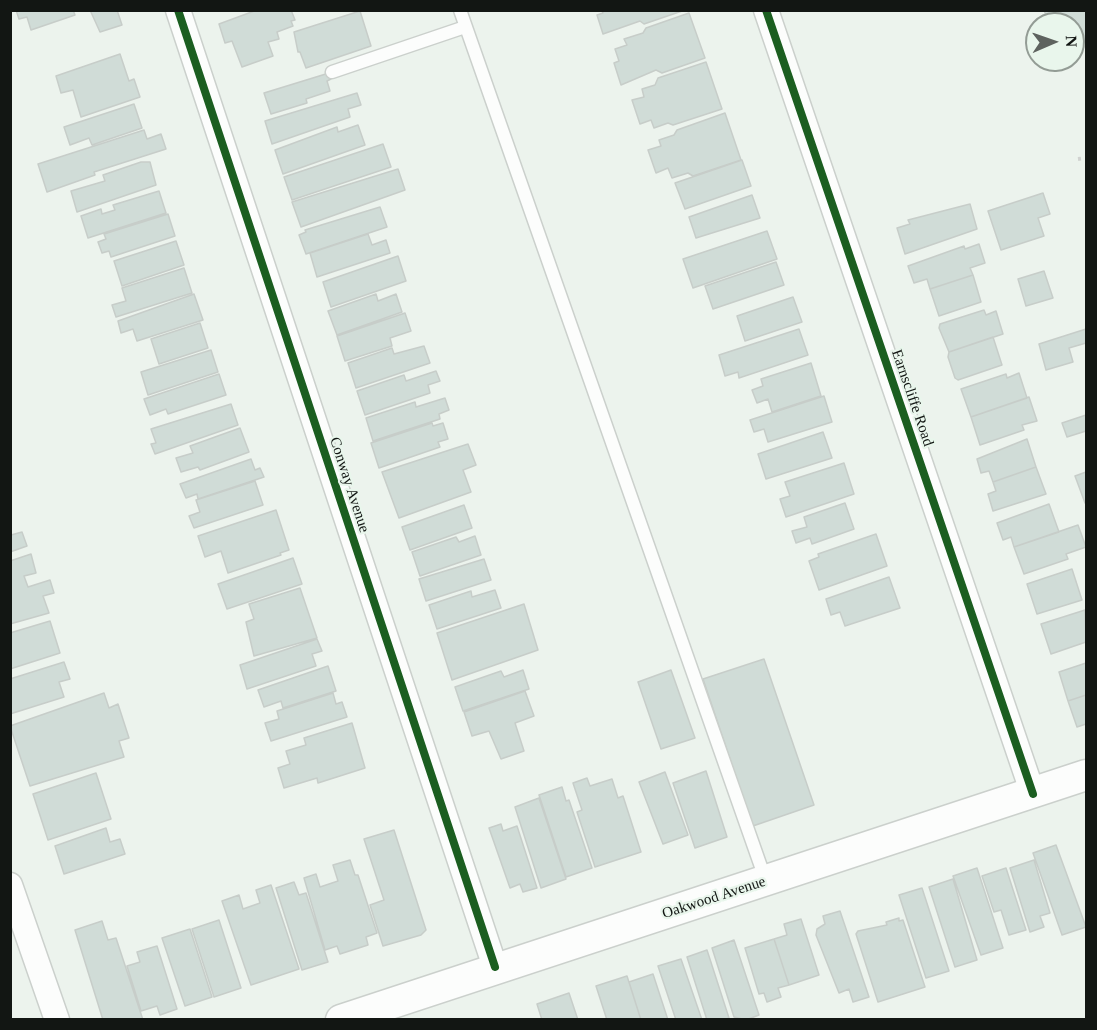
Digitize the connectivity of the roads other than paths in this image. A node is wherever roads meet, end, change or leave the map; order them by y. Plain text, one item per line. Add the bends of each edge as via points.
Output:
1 (178, 10) edge
2 (460, 10) edge
3 (766, 10) edge
4 (465, 27) junction
5 (332, 72) dead end
6 (1086, 776) edge
7 (1033, 794) junction
8 (766, 881) junction
9 (10, 885) edge
10 (495, 967) junction
11 (57, 1020) edge
12 (341, 1020) edge

1 - 10 street, Conway Avenue
2 - 4 lane
3 - 7 street, Earnscliffe Road
4 - 5 lane
4 - 8 lane
6 - 7 street, Oakwood Avenue
7 - 8 street, Oakwood Avenue
8 - 10 street, Oakwood Avenue
9 - 11 street
10 - 12 street, Oakwood Avenue

